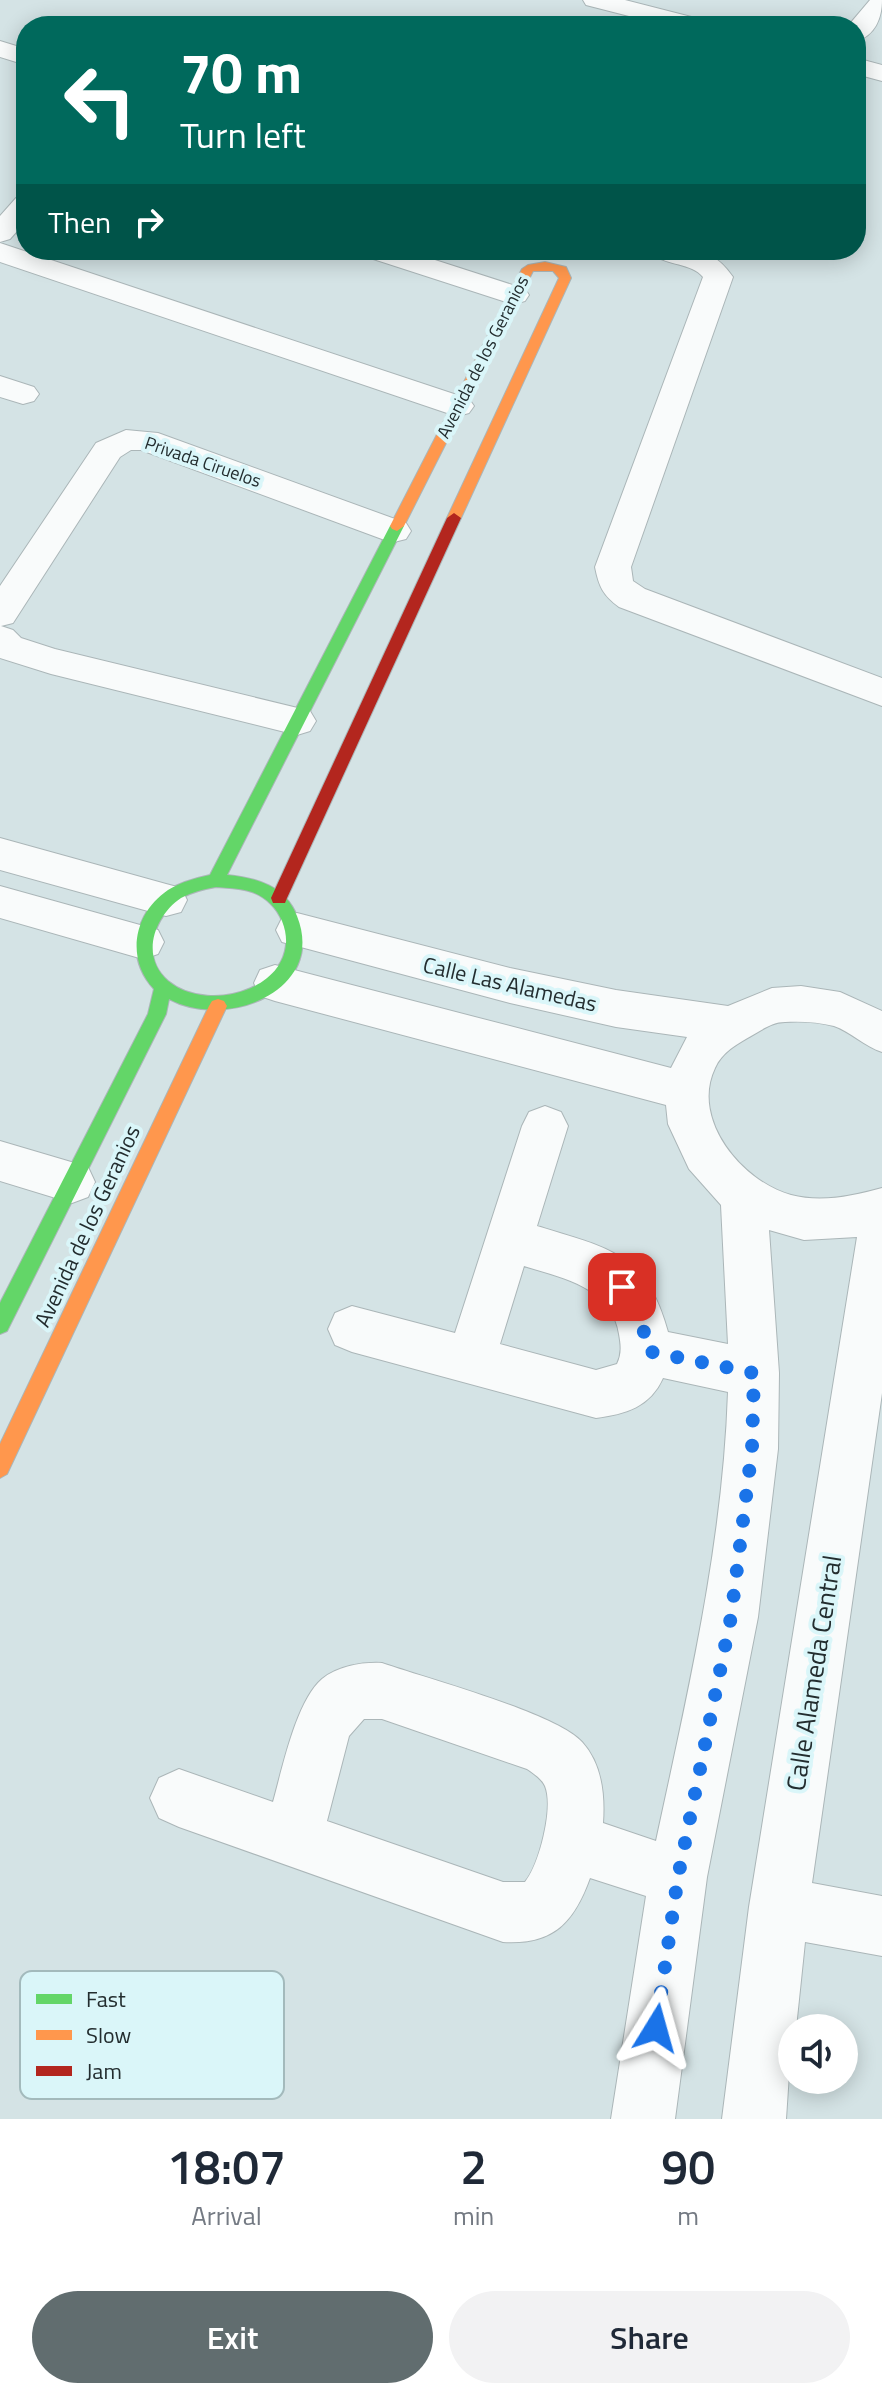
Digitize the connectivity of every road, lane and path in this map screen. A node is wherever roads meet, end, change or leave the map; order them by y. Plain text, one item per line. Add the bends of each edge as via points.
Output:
1 (595, 0) edge
2 (882, 1) edge
3 (675, 9) edge
4 (866, 21) edge
5 (16, 215) edge
6 (0, 233) edge
7 (24, 260) edge
8 (405, 260) edge
9 (697, 260) edge
10 (514, 295) junction
11 (458, 406) junction
12 (394, 531) junction
13 (0, 614) edge
14 (0, 639) edge
15 (882, 692) edge
16 (297, 721) junction
17 (0, 854) edge
18 (216, 880) junction
19 (166, 900) junction
20 (0, 902) edge
21 (288, 914) junction
22 (143, 942) junction
23 (275, 983) junction
24 (162, 990) junction
25 (218, 1006) junction
26 (725, 1023) junction
27 (882, 1034) edge
28 (685, 1091) junction
29 (545, 1126) dead end
30 (0, 1161) edge
31 (72, 1182) junction
32 (744, 1197) junction
33 (882, 1209) edge
34 (882, 1228) edge
35 (509, 1239) junction
36 (0, 1324) edge
37 (352, 1329) dead end
38 (647, 1351) junction
39 (470, 1362) junction
40 (754, 1373) junction
41 (0, 1467) edge
42 (179, 1798) dead end
43 (293, 1839) junction
44 (571, 1842) junction
45 (678, 1877) junction
46 (779, 1907) junction
47 (882, 1926) edge
48 (643, 2119) edge
49 (754, 2119) edge

1 - 3 street
2 - 4 street
5 - 6 street
7 - 11 street
8 - 10 street
9 - 15 street via 718,277 613,567 617,587 632,598
10 - 11 street, Avenida de los Geranios
10 - 21 street, Avenida de los Geranios via 528,269 539,263 562,270 565,278
11 - 12 street, Avenida de los Geranios
12 - 13 street, Privada Ciruelos via 131,438 108,450
12 - 16 street, Avenida de los Geranios
14 - 16 street via 8,647 51,661
16 - 18 street, Avenida de los Geranios
17 - 19 street
18 - 19 street
18 - 21 street via 250,883
19 - 22 street via 149,922
20 - 22 street
21 - 23 street via 296,949
21 - 26 street, Calle Las Alamedas via 494,983 658,1018
22 - 24 street via 144,959
23 - 25 street via 256,996
23 - 28 street
24 - 25 street via 191,1003
24 - 31 street, Avenida de los Geranios via 157,1014
25 - 41 street, Avenida de los Geranios
26 - 27 street via 779,1004 841,1010
26 - 28 street via 698,1052
28 - 32 street via 690,1129 710,1166
29 - 35 street
30 - 31 street
31 - 36 street, Avenida de los Geranios
32 - 33 street via 791,1217 839,1221
32 - 40 street
34 - 46 street, Calle Alameda Central
35 - 38 street via 611,1275 634,1300
35 - 39 street
37 - 39 street
38 - 39 street via 632,1385 616,1395
38 - 40 street
40 - 45 street via 752,1449 731,1617
42 - 43 street
43 - 44 street via 503,1912 526,1914 547,1902
43 - 44 street via 326,1724 338,1702 360,1690 382,1691 543,1746 561,1759 573,1779
44 - 45 street
45 - 48 street
46 - 47 street
46 - 49 street, Calle Alameda Central

